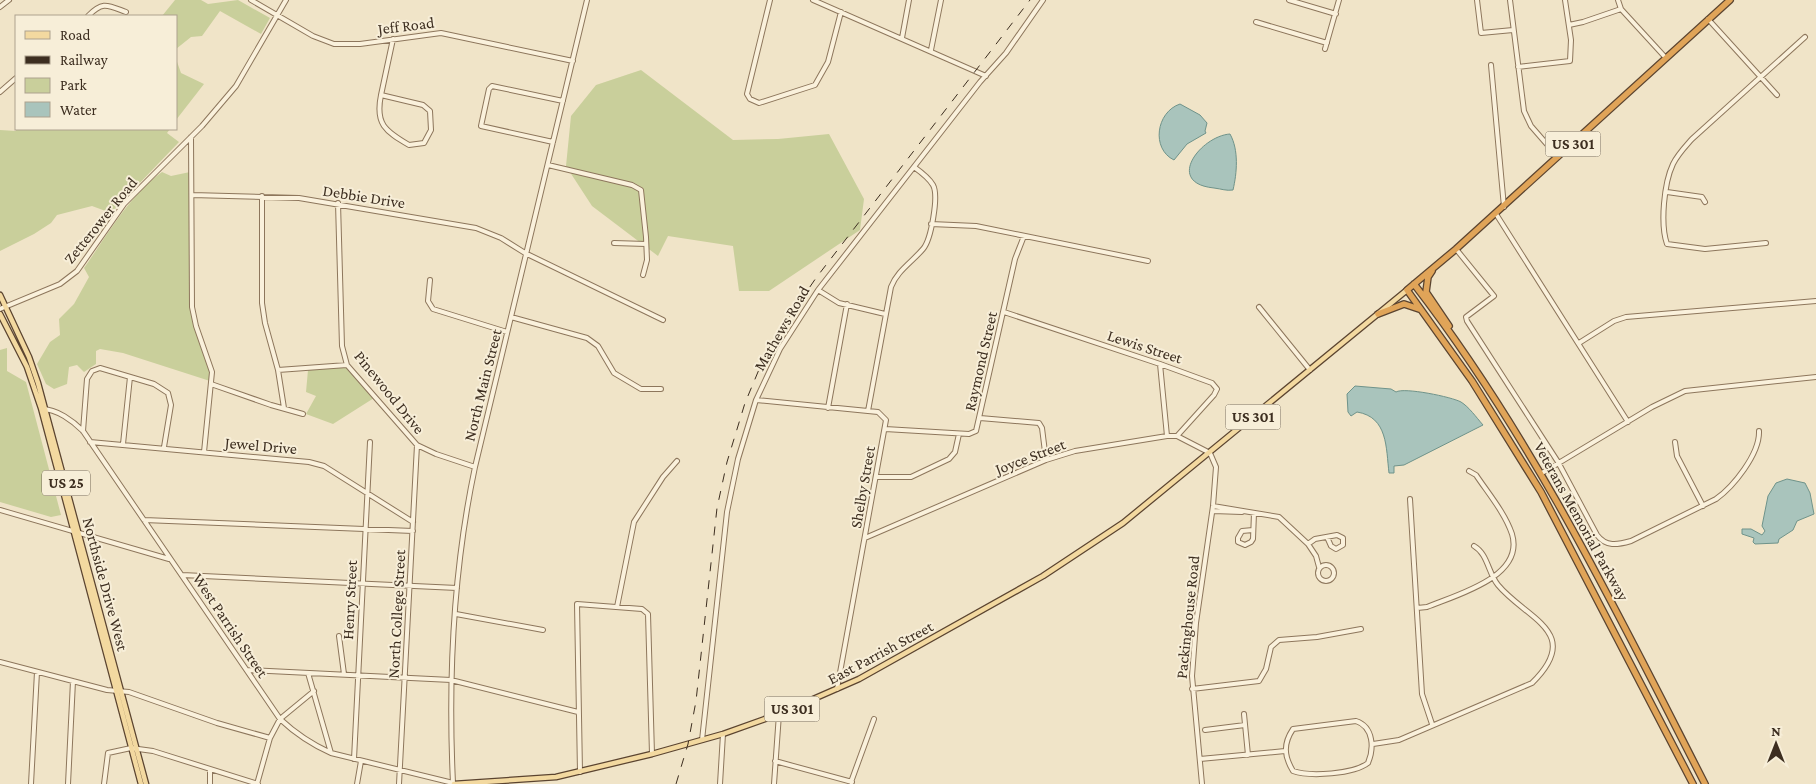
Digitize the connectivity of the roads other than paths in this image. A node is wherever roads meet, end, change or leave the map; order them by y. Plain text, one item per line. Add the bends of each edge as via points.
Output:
1 (8, 0) edge
2 (250, 0) edge
3 (286, 0) edge
4 (587, 0) edge
5 (770, 0) edge
6 (813, 0) edge
7 (909, 0) edge
8 (941, 0) edge
9 (1044, 0) edge
10 (1289, 0) edge
11 (1339, 0) edge
12 (1477, 0) edge
13 (1510, 0) edge
14 (1565, 0) edge
15 (1618, 0) edge
16 (1730, 0) edge
17 (0, 7) edge
18 (1621, 9) junction
19 (126, 12) dead end
20 (841, 12) junction
21 (1336, 14) junction
22 (89, 15) edge
23 (276, 16) junction
24 (1708, 19) junction
25 (1256, 22) dead end
26 (1569, 25) junction
27 (1513, 30) junction
28 (1806, 37) dead end
29 (902, 38) junction
30 (393, 39) junction
31 (1328, 43) junction
32 (1325, 49) dead end
33 (931, 50) junction
34 (1665, 57) junction
35 (573, 61) junction
36 (1492, 65) dead end
37 (1518, 67) junction
38 (986, 76) junction
39 (1761, 78) junction
40 (15, 79) edge
41 (0, 92) edge
42 (1777, 94) dead end
43 (381, 95) junction
44 (563, 101) junction
45 (191, 137) junction
46 (553, 142) junction
47 (1558, 157) junction
48 (548, 165) junction
49 (914, 167) junction
50 (1667, 192) junction
51 (192, 195) junction
52 (262, 196) junction
53 (1705, 202) dead end
54 (338, 203) junction
55 (1504, 207) junction
56 (1496, 214) junction
57 (931, 224) junction
58 (1024, 236) junction
59 (614, 242) dead end
60 (1766, 243) dead end
61 (646, 244) junction
62 (1456, 250) junction
63 (525, 253) junction
64 (1148, 261) dead end
65 (1432, 269) junction
66 (643, 275) dead end
67 (430, 280) dead end
68 (1414, 284) junction
69 (818, 290) junction
70 (1407, 290) junction
71 (0, 295) edge
72 (1816, 301) edge
73 (847, 304) junction
74 (7, 306) junction
75 (1259, 307) dead end
76 (0, 309) edge
77 (1422, 311) junction
78 (1004, 312) junction
79 (0, 314) edge
80 (885, 314) junction
81 (1378, 314) junction
82 (511, 318) junction
83 (663, 320) dead end
84 (507, 332) junction
85 (1579, 343) junction
86 (1466, 354) junction
87 (1160, 364) junction
88 (347, 365) junction
89 (278, 370) junction
90 (1310, 370) junction
91 (130, 377) junction
92 (1816, 377) edge
93 (211, 384) junction
94 (661, 389) dead end
95 (756, 400) junction
96 (43, 408) junction
97 (284, 408) junction
98 (828, 408) junction
99 (868, 410) junction
100 (303, 414) dead end
101 (980, 418) junction
102 (1628, 422) junction
103 (885, 429) junction
104 (83, 430) junction
105 (1759, 432) dead end
106 (959, 434) junction
107 (1167, 436) junction
108 (1177, 436) junction
109 (90, 442) junction
110 (370, 442) dead end
111 (1675, 442) dead end
112 (123, 444) junction
113 (417, 445) junction
114 (164, 447) junction
115 (204, 452) junction
116 (1210, 453) junction
117 (1046, 460) junction
118 (677, 461) dead end
119 (1558, 462) junction
120 (475, 467) junction
121 (1469, 471) dead end
122 (1542, 473) junction
123 (876, 477) junction
124 (367, 493) junction
125 (1410, 499) dead end
126 (1704, 506) junction
127 (1213, 509) junction
128 (0, 510) edge
129 (1254, 513) junction
130 (144, 520) junction
131 (413, 522) junction
132 (365, 528) junction
133 (1253, 530) junction
134 (413, 531) junction
135 (77, 533) junction
136 (1327, 537) junction
137 (866, 538) junction
138 (1308, 544) junction
139 (1474, 546) dead end
140 (169, 559) junction
141 (1319, 567) junction
142 (182, 575) junction
143 (1493, 578) junction
144 (363, 583) junction
145 (410, 585) junction
146 (457, 588) junction
147 (617, 607) junction
148 (1417, 608) junction
149 (456, 614) junction
150 (1361, 629) dead end
151 (544, 630) dead end
152 (338, 636) dead end
153 (0, 662) edge
154 (247, 670) junction
155 (37, 672) junction
156 (308, 673) junction
157 (344, 674) junction
158 (358, 675) junction
159 (405, 678) junction
160 (451, 680) junction
161 (73, 681) junction
162 (1192, 689) junction
163 (314, 690) junction
164 (837, 690) junction
165 (119, 691) junction
166 (578, 712) junction
167 (779, 714) junction
168 (1244, 714) dead end
169 (280, 719) junction
170 (874, 719) dead end
171 (1432, 724) junction
172 (1245, 725) junction
173 (1205, 730) dead end
174 (723, 734) junction
175 (270, 738) junction
176 (702, 740) junction
177 (1372, 744) junction
178 (134, 748) junction
179 (1285, 751) junction
180 (331, 753) junction
181 (652, 754) junction
182 (1248, 755) junction
183 (354, 759) junction
184 (1200, 759) junction
185 (361, 761) junction
186 (775, 761) junction
187 (210, 770) junction
188 (400, 771) junction
189 (580, 772) junction
190 (851, 783) edge
191 (31, 784) edge
192 (68, 784) edge
193 (104, 784) edge
194 (141, 784) edge
195 (146, 784) edge
196 (210, 784) edge
197 (257, 784) edge
198 (356, 784) edge
199 (399, 784) edge
200 (454, 784) edge
201 (720, 784) edge
202 (774, 784) edge
203 (1202, 784) edge
204 (1693, 784) edge
205 (1705, 784) edge

1 - 17 street
2 - 23 street, Jeff Road
3 - 23 street, Zetterower Road
4 - 35 street, North Main Street
5 - 20 street via 747,94 759,103 815,85 828,62
6 - 20 street
7 - 29 street
8 - 33 street
9 - 38 street, Mathews Road
10 - 21 street
11 - 21 street
12 - 27 street via 1481,33
13 - 27 street
14 - 26 street
15 - 18 street
16 - 24 highway, US 301
18 - 26 street
18 - 34 street
19 - 22 street via 106,5
20 - 29 street
21 - 31 street
23 - 30 street, Jeff Road via 334,44
23 - 45 street, Zetterower Road via 236,86
24 - 34 highway, US 301
24 - 39 street
25 - 31 street
26 - 37 street via 1570,61
27 - 37 street
28 - 39 street
29 - 33 street
30 - 35 street, Jeff Road via 425,34 453,35
30 - 43 street
31 - 32 street
33 - 38 street
34 - 47 highway, US 301
35 - 44 street, North Main Street
36 - 55 street
37 - 47 street via 1527,120
38 - 49 street, Mathews Road
39 - 42 street
39 - 50 street via 1677,155
40 - 41 street
43 - 43 street via 378,114 382,123 409,145 424,143 431,130 428,108
44 - 46 street, North Main Street
44 - 46 street via 489,88 481,126
45 - 51 street
45 - 74 street, Zetterower Road via 124,204 77,271 60,284
46 - 48 street, North Main Street
47 - 55 highway, US 301
48 - 61 street via 641,190
48 - 63 street, North Main Street
49 - 57 street via 928,178 935,189
49 - 69 street, Mathews Road
50 - 53 street via 1702,197
50 - 60 street via 1662,227 1666,244 1705,249
51 - 52 street, Debbie Drive
51 - 93 street via 193,316 209,357
52 - 54 street, Debbie Drive
52 - 89 street via 262,303
54 - 63 street, Debbie Drive via 476,228
54 - 88 street, Pinewood Drive via 342,346
55 - 56 highway, US 301
56 - 62 highway, US 301
56 - 85 street
57 - 58 street via 976,226
57 - 80 street via 924,247 893,282
58 - 64 street
58 - 78 street, Raymond Street via 1015,259
59 - 61 street
61 - 66 street via 647,260
62 - 65 highway, US 301
62 - 119 street via 1494,296 1466,317 1467,322
63 - 82 street, North Main Street
63 - 83 street, Debbie Drive
65 - 68 highway, US 301
65 - 86 highway via 1426,292
67 - 84 street via 428,301 433,309
68 - 70 highway, US 301
68 - 86 highway, Veterans Memorial Parkway
69 - 73 street via 830,299
69 - 95 street, Mathews Road via 780,349
70 - 77 highway, Veterans Memorial Parkway
70 - 81 main road, US 301
71 - 74 main road, US 25
72 - 85 street via 1626,317
73 - 80 street
73 - 98 street
74 - 76 street, Zetterower Road
74 - 96 main road, Northside Drive West / US 25 via 29,357
75 - 90 street
77 - 81 highway via 1404,304
77 - 204 highway, Veterans Memorial Parkway via 1472,381 1541,492
78 - 87 street, Lewis Street
78 - 101 street, Raymond Street
79 - 96 main road, Northside Drive West / US 25
80 - 99 street
81 - 90 main road, US 301
82 - 84 street, North Main Street
82 - 94 street via 587,338 598,346 614,373 641,389
84 - 120 street, North Main Street
85 - 102 street
86 - 122 highway, Veterans Memorial Parkway
87 - 107 street
87 - 108 street, Lewis Street via 1212,383 1216,389
88 - 89 street
88 - 113 street, Pinewood Drive
89 - 97 street
90 - 116 main road, US 301
91 - 104 street via 100,368 92,371 87,379
91 - 112 street
91 - 114 street via 164,389 170,398
92 - 102 street via 1697,388 1676,394
93 - 97 street
93 - 115 street
95 - 98 street
95 - 176 street, Mathews Road via 738,459 727,512
96 - 104 street, West Parrish Street
96 - 135 main road, Northside Drive West / US 25
97 - 100 street
98 - 99 street
99 - 103 street, Shelby Street via 884,416
101 - 106 street, Raymond Street via 974,433
101 - 117 street via 1039,423
102 - 119 street
103 - 106 street
103 - 123 street, Shelby Street
104 - 109 street, West Parrish Street
105 - 126 street via 1759,442 1735,482
106 - 123 street via 953,456 911,477
107 - 108 street, Joyce Street
107 - 117 street, Joyce Street via 1075,451
108 - 116 street, Joyce Street
109 - 112 street, Jewel Drive
109 - 130 street, West Parrish Street
110 - 124 street, Henry Street
111 - 126 street via 1677,456
112 - 114 street, Jewel Drive
113 - 120 street, Pinewood Drive
113 - 131 street, North College Street
114 - 115 street, Jewel Drive
115 - 124 street, Jewel Drive via 309,462 324,466
116 - 127 street, Packinghouse Road via 1216,466
116 - 164 main road, East Parrish Street / US 301 via 1097,541 1043,576
117 - 137 street, Joyce Street
118 - 147 street via 634,522
119 - 122 street
119 - 126 street via 1597,535 1604,542 1631,541
120 - 146 street, North Main Street
121 - 143 street via 1476,474 1507,524 1512,538 1510,558
122 - 205 highway, Veterans Memorial Parkway via 1592,563
123 - 137 street, Shelby Street
124 - 131 street, Jewel Drive
124 - 132 street, Henry Street
125 - 148 street
127 - 129 street
127 - 162 street, Packinghouse Road via 1193,653
128 - 135 street
129 - 133 street
129 - 138 street via 1279,517
130 - 132 street
130 - 140 street, West Parrish Street
131 - 134 street, North College Street
132 - 134 street
132 - 144 street, Henry Street
133 - 133 street via 1242,531 1238,542 1249,544
134 - 145 street, North College Street
135 - 140 street
135 - 165 main road, Northside Drive West / US 25
136 - 136 street via 1336,550 1343,545 1340,535
136 - 138 street
137 - 164 street, Shelby Street
138 - 141 street
139 - 143 street via 1480,550
140 - 142 street, West Parrish Street
141 - 141 street via 1323,580 1333,578 1331,566
142 - 144 street
142 - 154 street, West Parrish Street
143 - 148 street via 1427,607
143 - 171 street via 1501,589 1544,624 1552,638 1552,655 1547,668 1532,683
144 - 145 street
144 - 158 street, Henry Street
145 - 146 street
145 - 159 street, North College Street
146 - 149 street, North Main Street
147 - 166 street via 577,604
147 - 181 street via 639,609 648,614
148 - 171 street via 1422,694
149 - 151 street
149 - 160 street, North Main Street
150 - 162 street via 1317,638 1279,640 1271,647 1266,670 1259,681
152 - 157 street
153 - 155 street
154 - 156 street
154 - 169 street, West Parrish Street
155 - 161 street
155 - 191 street
156 - 157 street
156 - 163 street
157 - 158 street
158 - 159 street
158 - 183 street, Henry Street
159 - 160 street
159 - 188 street, North College Street
160 - 166 street
160 - 200 street, North Main Street
161 - 165 street
161 - 192 street
162 - 184 street, Packinghouse Road
163 - 169 street
163 - 180 street
164 - 167 main road, East Parrish Street / US 301
165 - 175 street
165 - 178 main road, Northside Drive West / US 25
166 - 189 street
167 - 174 main road, East Parrish Street / US 301
167 - 186 street
168 - 172 street
169 - 175 street
169 - 180 street, West Parrish Street via 302,738
170 - 190 street
171 - 177 street via 1399,740
172 - 173 street
172 - 182 street
174 - 176 main road, East Parrish Street / US 301
174 - 201 street
175 - 197 street
176 - 181 main road, East Parrish Street / US 301
177 - 179 street via 1367,728 1356,721 1293,729 1286,740
177 - 179 street via 1368,763 1360,769 1303,775 1293,771
178 - 187 street
178 - 193 street via 108,753
178 - 194 main road, Northside Drive West / US 25
178 - 195 main road, Northside Drive West / US 25
179 - 182 street
180 - 183 street, West Parrish Street
181 - 189 main road, East Parrish Street / US 301
182 - 184 street
183 - 185 street, West Parrish Street
184 - 203 street, Packinghouse Road
185 - 188 street, West Parrish Street
185 - 198 street
186 - 190 street
186 - 202 street
187 - 196 street
187 - 197 street
188 - 199 street, North College Street
188 - 200 street, West Parrish Street
189 - 200 main road, East Parrish Street / US 301 via 556,777

